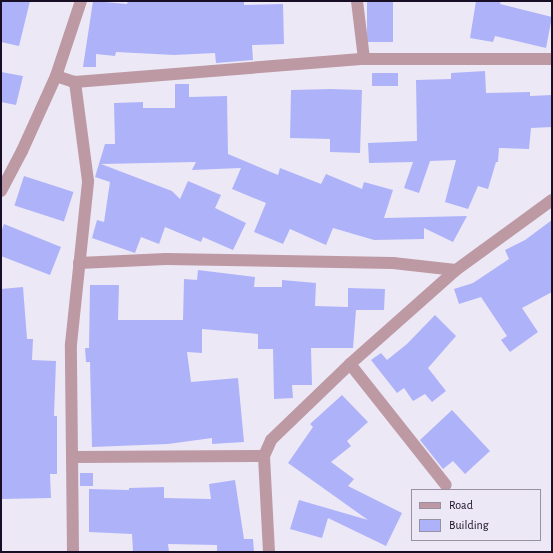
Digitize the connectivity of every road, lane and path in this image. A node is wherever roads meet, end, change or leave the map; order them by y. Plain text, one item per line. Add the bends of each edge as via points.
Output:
1 (81, 1) edge
2 (357, 1) edge
3 (364, 59) junction
4 (552, 59) edge
5 (56, 76) junction
6 (75, 82) junction
7 (1, 191) edge
8 (552, 200) edge
9 (79, 263) junction
10 (456, 270) junction
11 (350, 364) junction
12 (264, 456) junction
13 (72, 457) junction
14 (446, 485) dead end
15 (73, 552) edge
16 (269, 552) edge

1 - 5 street
2 - 3 street
3 - 4 street
3 - 6 street
5 - 6 street
5 - 7 street
6 - 9 street via 88,181
8 - 10 street
9 - 10 street via 166,259 393,262
9 - 13 street via 71,344
10 - 11 street
11 - 12 street via 283,427 271,440
11 - 14 street
12 - 13 street
12 - 16 street
13 - 15 street

